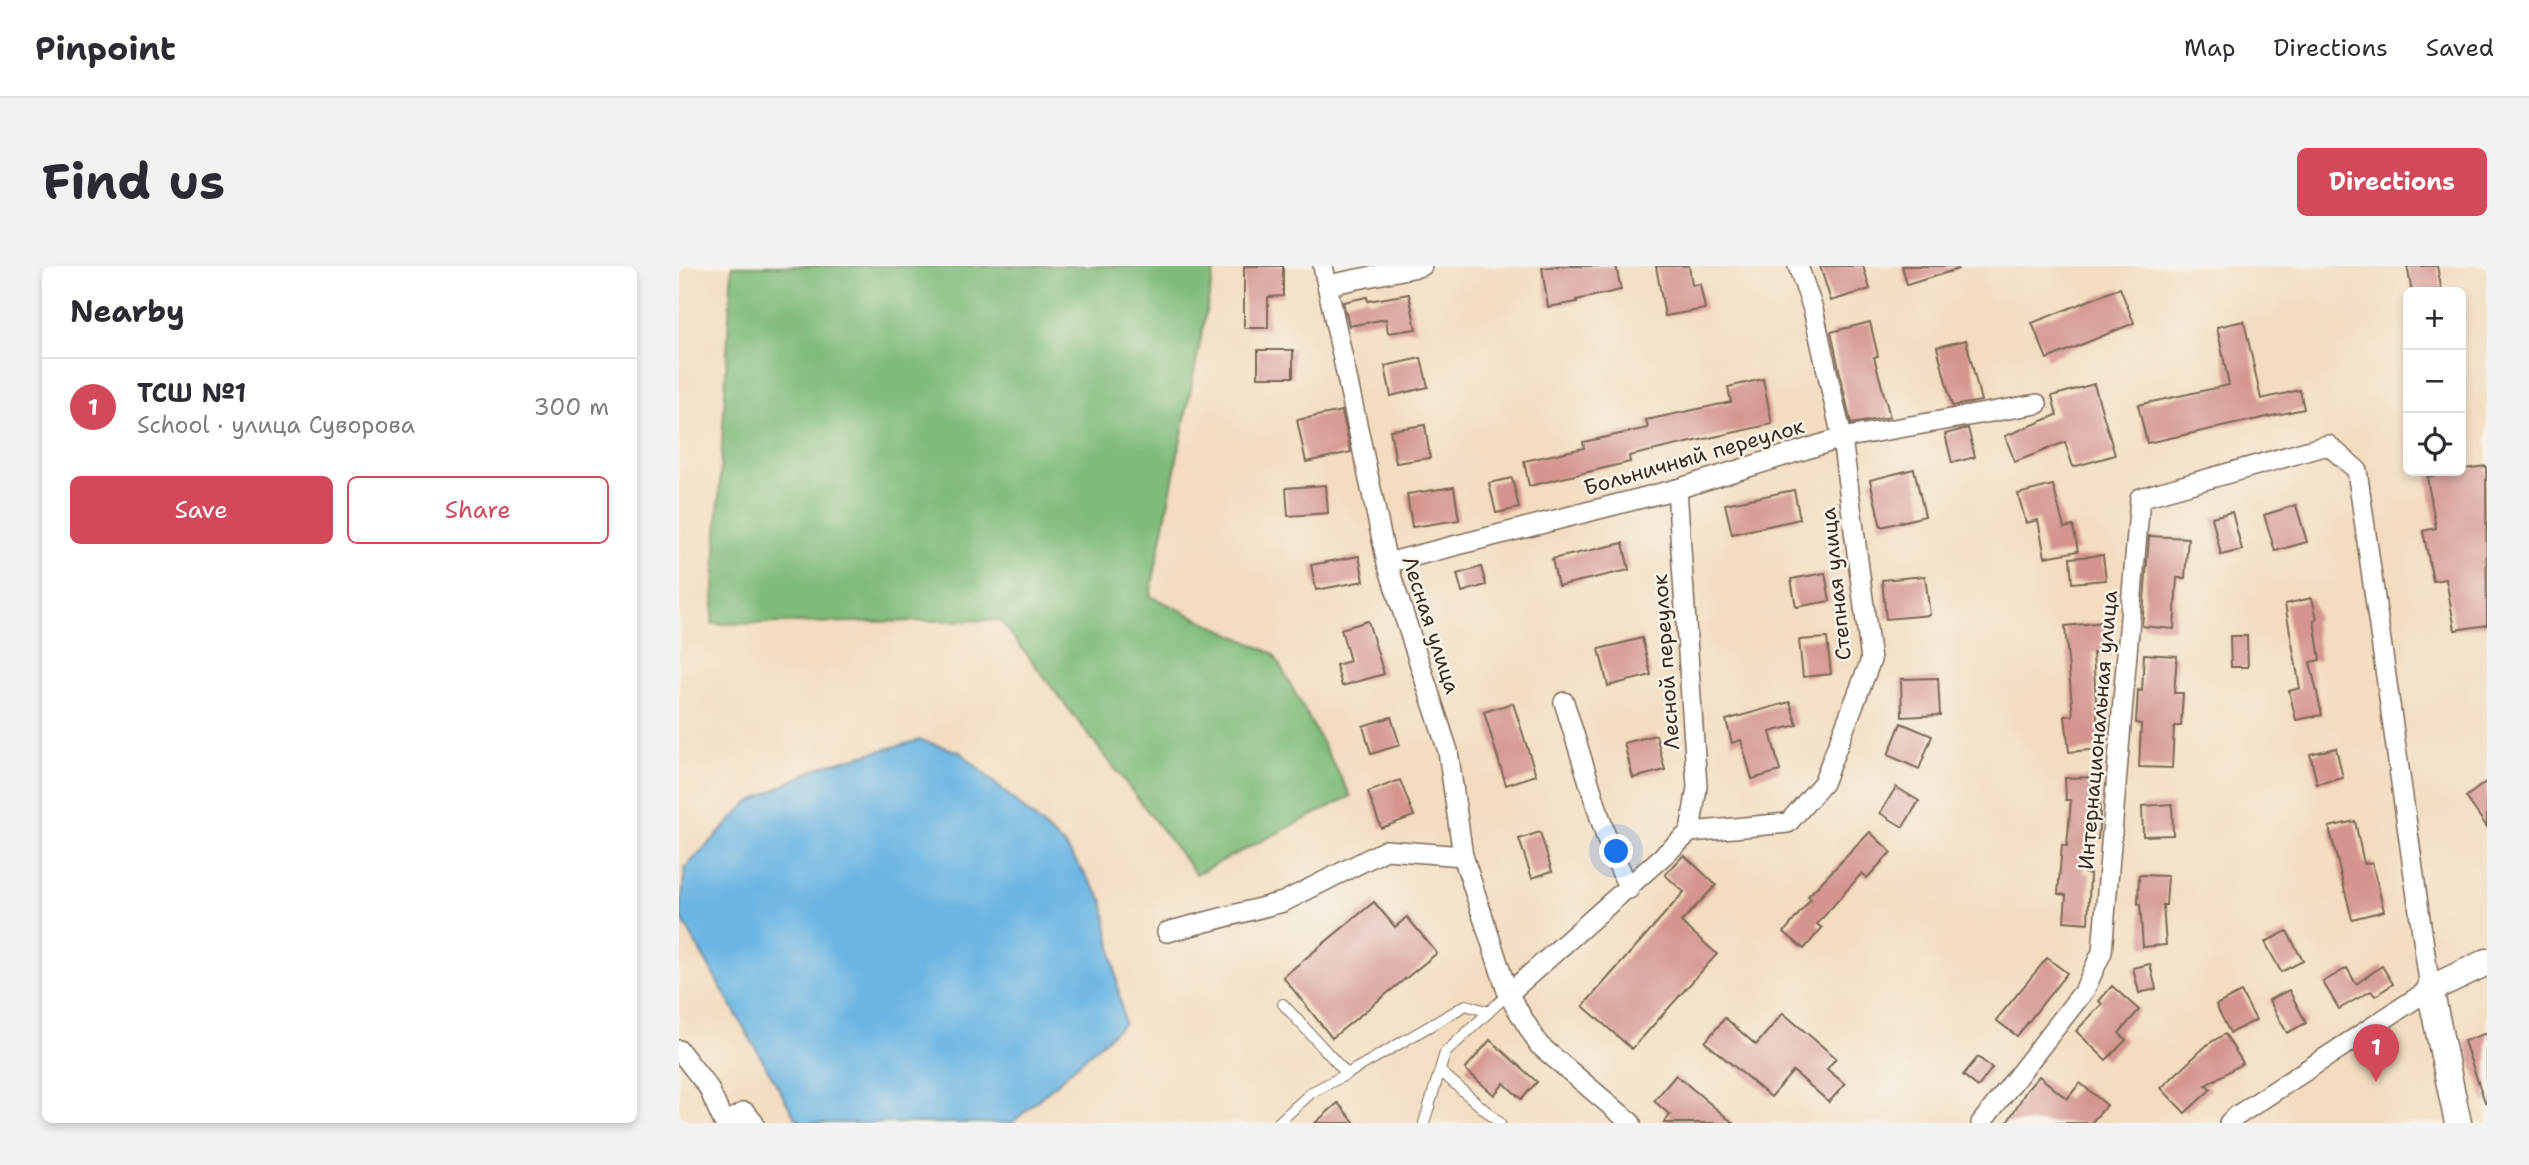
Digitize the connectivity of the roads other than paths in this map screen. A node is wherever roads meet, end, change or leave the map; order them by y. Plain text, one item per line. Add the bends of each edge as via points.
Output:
1 (1422, 266) edge
2 (1798, 266) edge
3 (1326, 276) edge
4 (2037, 404) dead end
5 (1842, 438) junction
6 (1677, 489) junction
7 (1387, 563) junction
8 (1564, 702) dead end
9 (1690, 832) junction
10 (1463, 856) junction
11 (1629, 889) junction
12 (1167, 932) dead end
13 (2487, 962) edge
14 (2430, 989) junction
15 (1508, 994) junction
16 (1283, 1004) dead end
17 (1489, 1012) junction
18 (679, 1050) edge
19 (1440, 1071) junction
20 (1347, 1074) junction
21 (750, 1118) edge
22 (1278, 1123) edge
23 (1424, 1123) edge
24 (1500, 1123) edge
25 (1631, 1123) edge
26 (1981, 1123) edge
27 (2229, 1123) edge
28 (2458, 1123) edge

1 - 3 street
2 - 5 street via 1813,309
3 - 7 street, Лесная улица
4 - 5 street, Больничный переулок
5 - 6 street, Больничный переулок
5 - 9 street, Степная улица via 1871,660 1823,783 1788,823
6 - 7 street, Больничный переулок
6 - 9 street, Лесной переулок via 1697,787
7 - 10 street, Лесная улица via 1448,751
8 - 11 street via 1607,840
9 - 11 street
10 - 12 street via 1386,850 1283,902
10 - 15 street, Лесная улица
11 - 15 street
13 - 14 street
14 - 26 street, Интернациональная улица via 2357,470 2328,445 2140,498 2102,952 2084,991
14 - 27 street
14 - 28 street
15 - 17 lane
15 - 25 street, Лесная улица via 1539,1045
16 - 20 lane
17 - 19 lane via 1445,1053
17 - 20 lane via 1466,1005
18 - 21 street via 708,1087 724,1123
19 - 23 lane
19 - 24 lane
20 - 22 lane via 1312,1092

